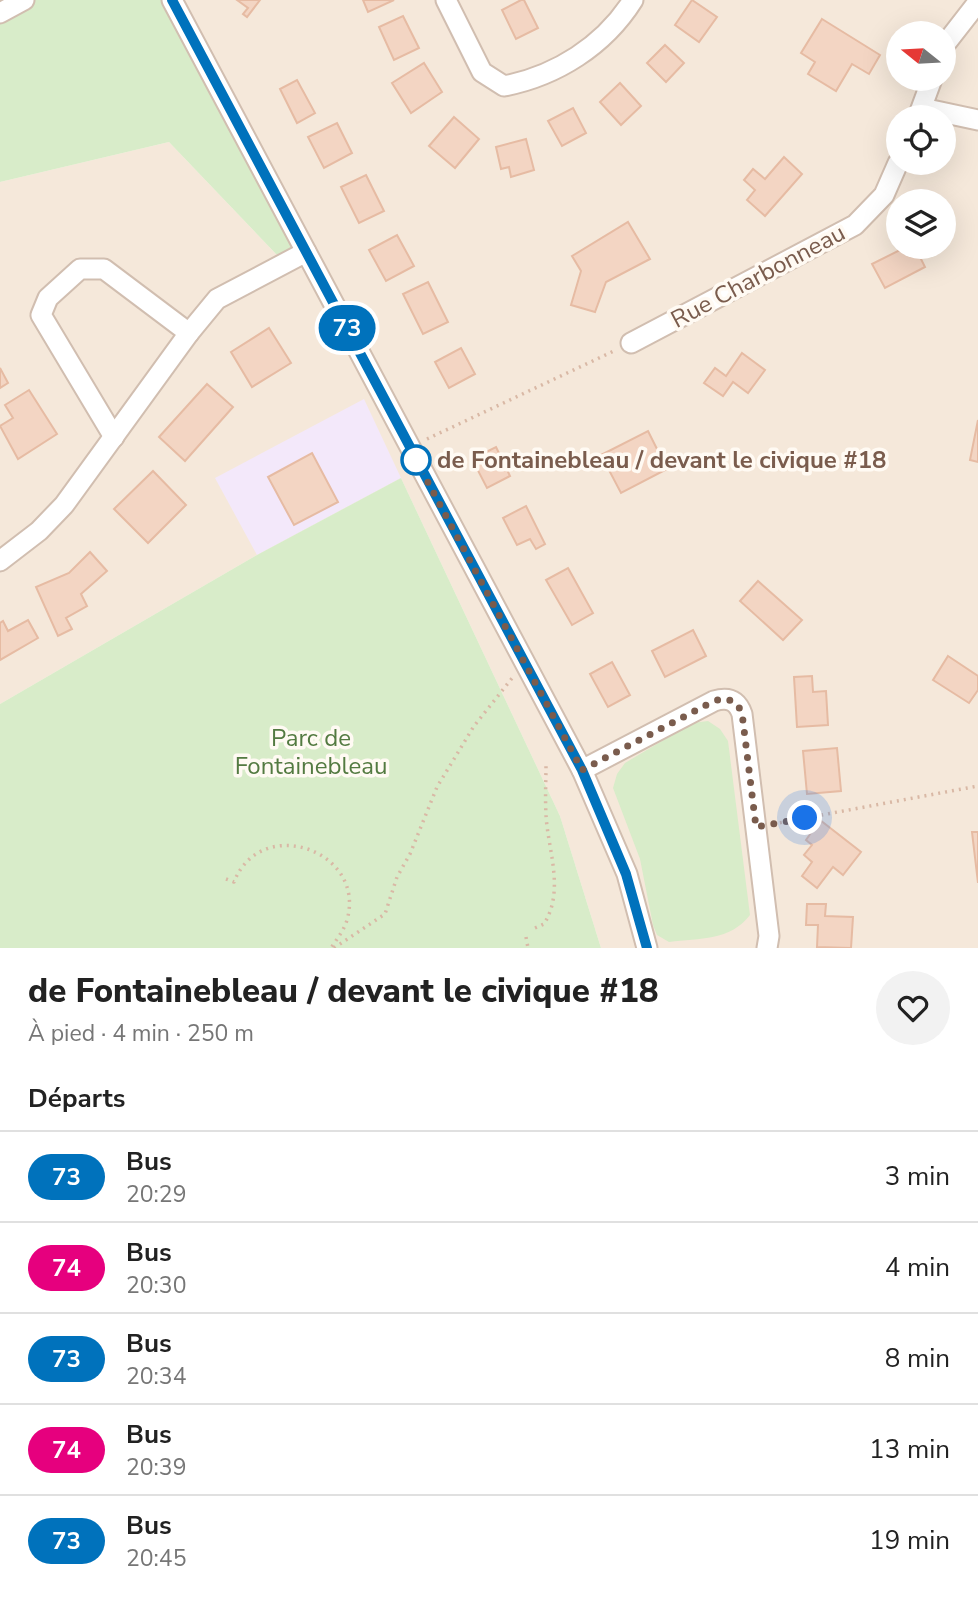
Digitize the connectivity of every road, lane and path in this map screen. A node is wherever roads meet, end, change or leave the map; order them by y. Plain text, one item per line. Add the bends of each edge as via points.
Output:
1 (24, 0) edge
2 (172, 0) edge
3 (446, 0) edge
4 (633, 0) edge
5 (978, 2) edge
6 (0, 13) edge
7 (956, 30) edge
8 (956, 117) edge
9 (978, 120) edge
10 (893, 175) edge
11 (306, 252) junction
12 (189, 333) junction
13 (631, 343) joint
14 (114, 437) junction
15 (410, 447) junction
16 (0, 561) edge
17 (524, 663) junction
18 (546, 765) dead end
19 (582, 770) junction
20 (978, 786) edge
21 (756, 827) junction
22 (226, 880) dead end
23 (535, 928) dead end
24 (526, 937) dead end
25 (332, 948) edge
26 (528, 948) edge
27 (647, 948) edge
28 (767, 948) edge

1 - 6 street
2 - 11 street
3 - 4 street via 482,72 504,86 532,81 586,52 620,20
5 - 7 street
8 - 9 street
10 - 13 street, Rue Charbonneau via 884,195 855,225
11 - 12 street via 218,299
11 - 15 street
12 - 14 street
12 - 14 street via 104,269 80,270 47,298 41,316
13 - 15 path
14 - 16 street via 55,514
15 - 17 street
17 - 19 street
17 - 25 path via 474,726 437,787 385,914
18 - 23 path via 546,813 555,875 550,915
19 - 21 street via 714,701 729,699 742,713
19 - 27 street via 626,874
20 - 21 path
21 - 28 street
22 - 25 path via 234,882 245,863 272,847 294,846 323,855 343,879 348,898 347,920
24 - 26 path

